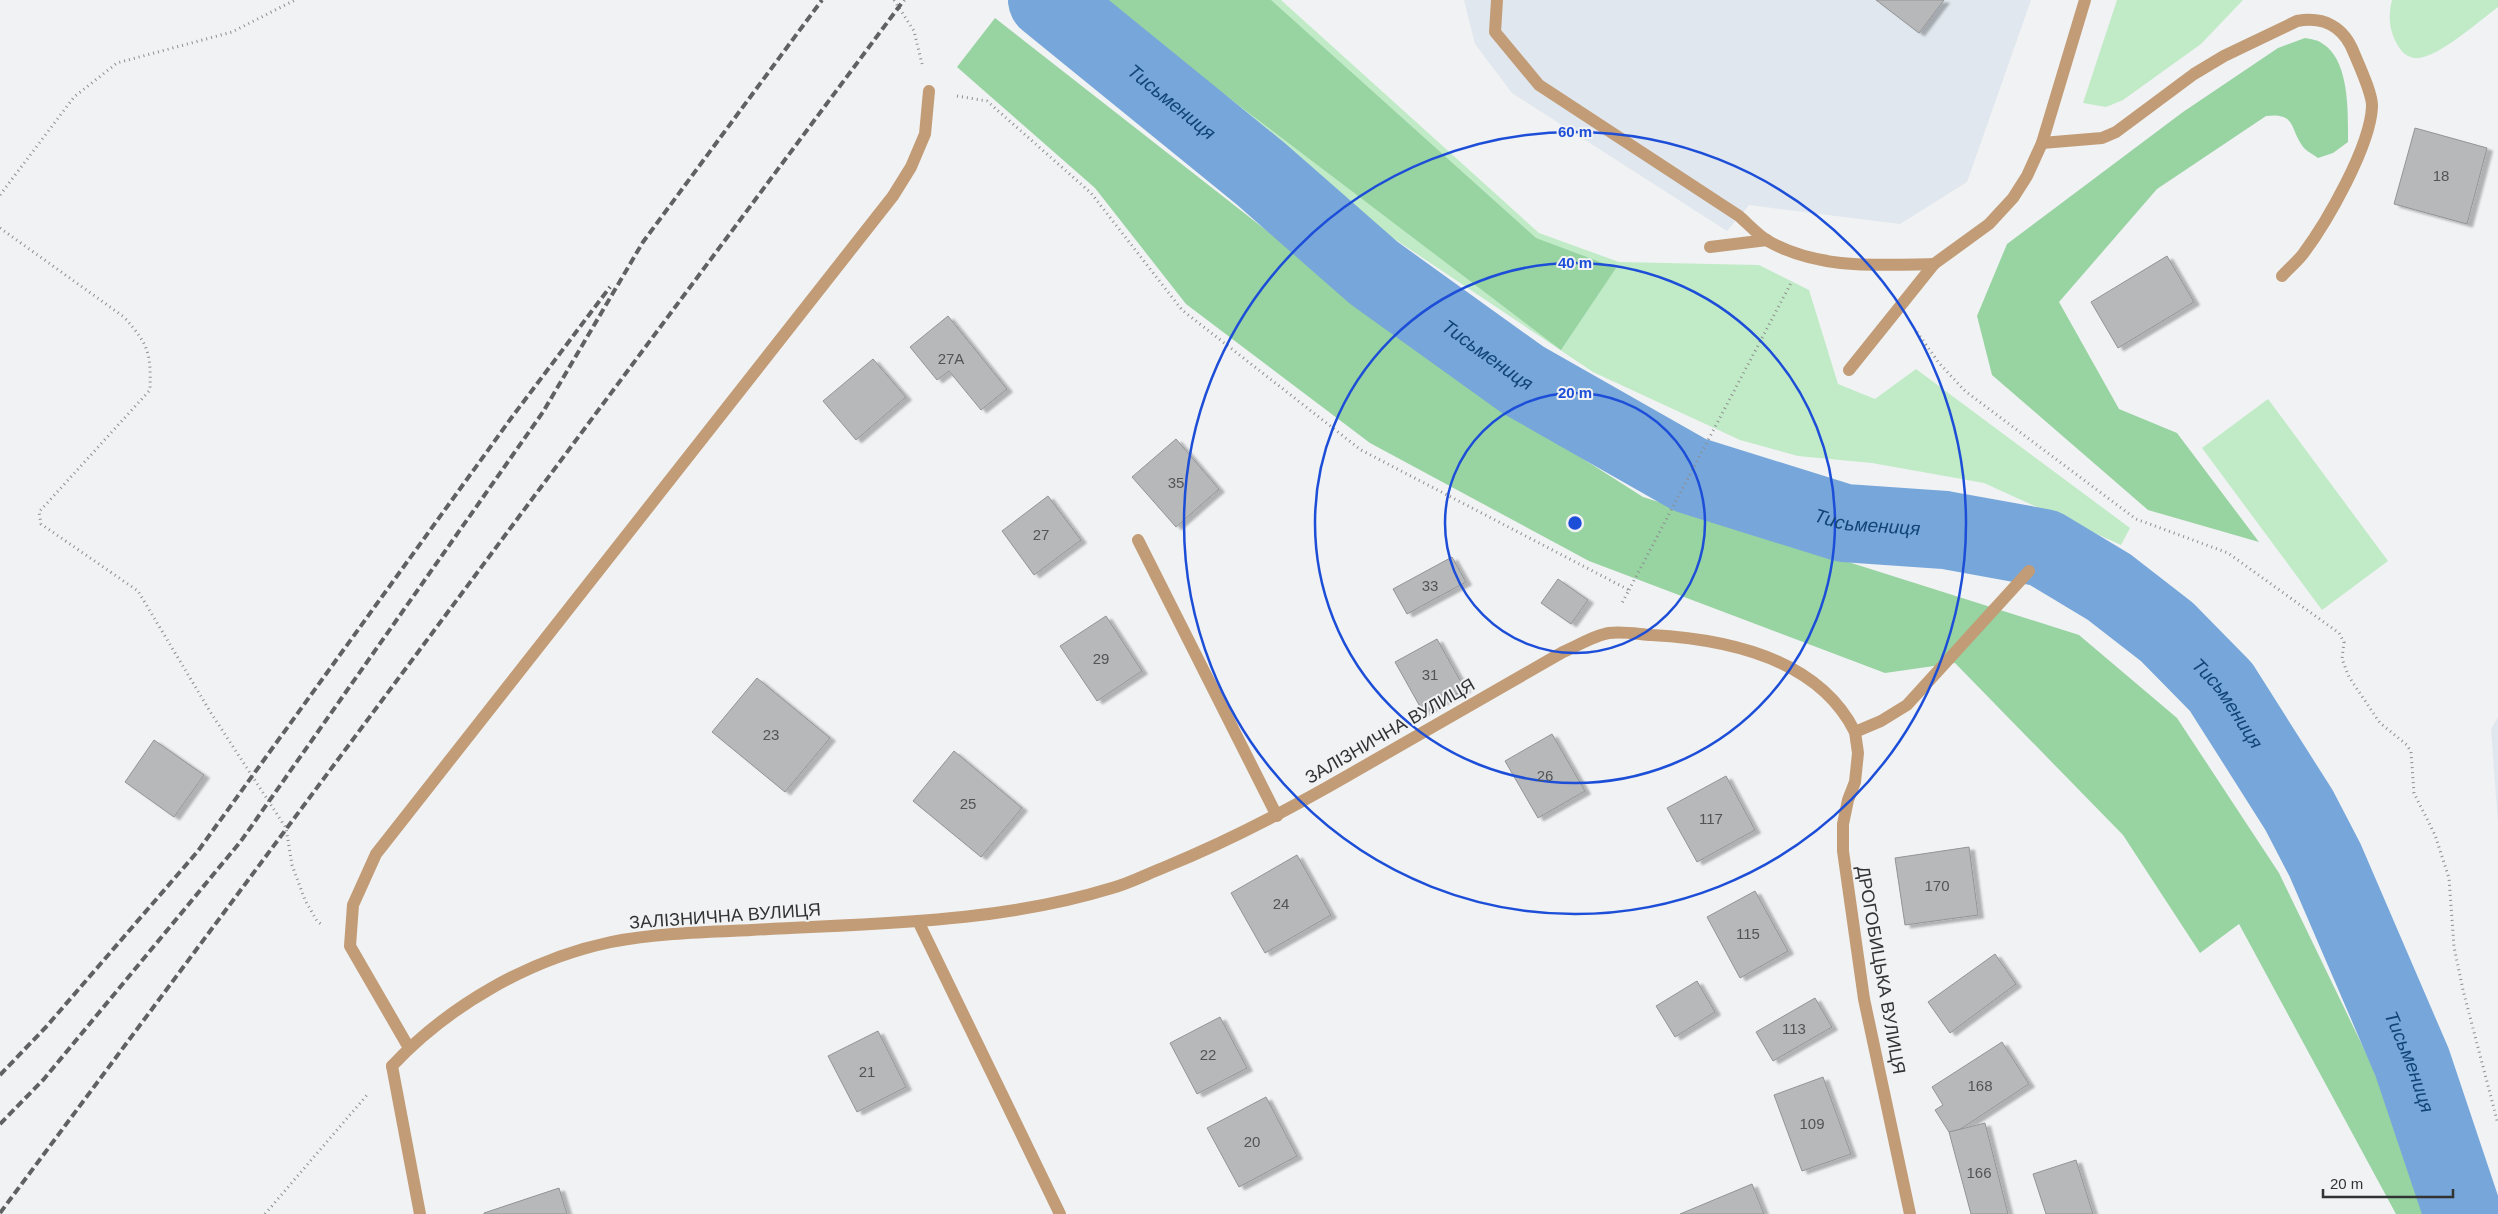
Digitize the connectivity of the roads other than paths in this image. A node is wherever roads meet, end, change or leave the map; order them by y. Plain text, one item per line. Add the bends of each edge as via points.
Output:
1 (1497, 0) edge
2 (2085, 0) edge
3 (929, 91) road end
4 (2042, 143) junction
5 (1767, 240) junction
6 (1710, 247) dead end
7 (1934, 264) junction
8 (2282, 276) dead end
9 (1849, 370) dead end
10 (1138, 540) dead end
11 (2029, 571) dead end
12 (1854, 732) junction
13 (1277, 816) junction
14 (918, 921) junction
15 (408, 1048) junction
16 (420, 1214) edge
17 (1060, 1214) edge
18 (1910, 1214) edge

1 - 5 street via 1496,32 1539,85 1739,216
2 - 4 street
3 - 15 street via 925,134 911,167 893,196 376,854 353,905 350,946
4 - 7 street via 2013,198 1989,224
4 - 8 street via 2102,138 2116,132 2194,74 2224,56 2298,21 2310,19 2334,25 2352,46 2372,105 2355,164 2322,225
5 - 6 street
5 - 7 street via 1805,257 1861,265
7 - 9 street
10 - 13 street
11 - 12 street via 1907,705 1882,721
12 - 13 street, ЗАЛІЗНИЧНА ВУЛИЦЯ via 1845,712 1828,693 1805,675 1767,656 1682,636 1608,633 1563,652
12 - 18 street, ДРОГОБИЦЬКА ВУЛИЦЯ via 1858,753 1855,782 1843,824 1843,851 1864,1000
13 - 14 street, ЗАЛІЗНИЧНА ВУЛИЦЯ via 1221,844 1113,888 1021,910
14 - 15 street, ЗАЛІЗНИЧНА ВУЛИЦЯ via 678,934 611,942 561,956 514,977 455,1011
14 - 17 street
15 - 16 street, ЗАЛІЗНИЧНА ВУЛИЦЯ via 392,1066

